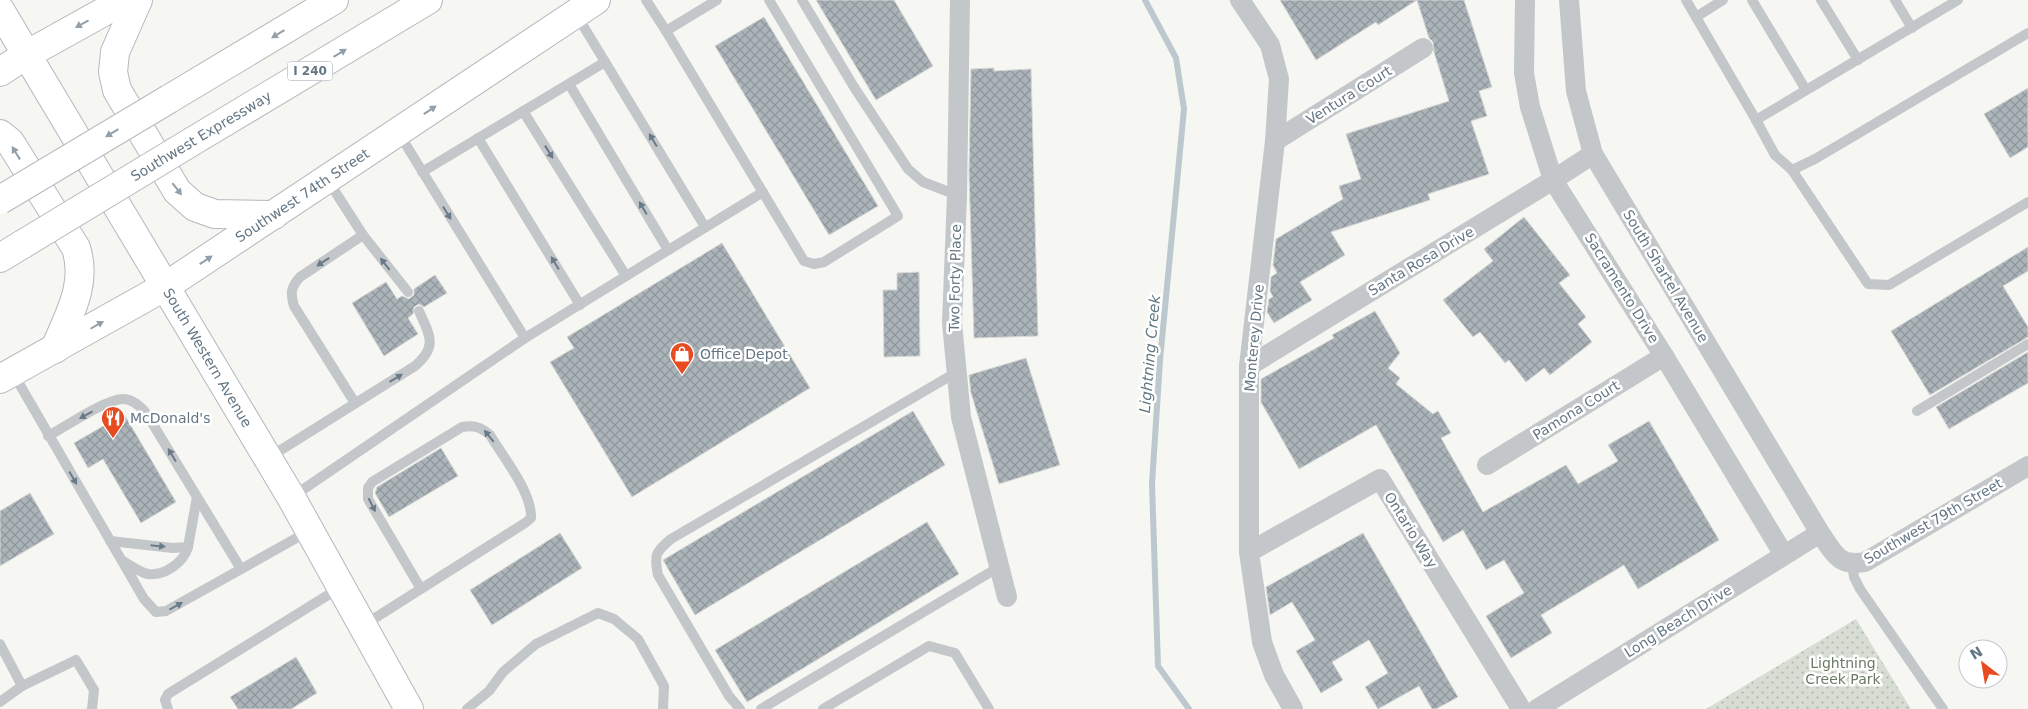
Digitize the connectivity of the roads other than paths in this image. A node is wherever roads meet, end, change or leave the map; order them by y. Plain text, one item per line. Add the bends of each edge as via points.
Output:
1 (125, 0) edge
2 (138, 0) edge
3 (334, 0) edge
4 (428, 0) edge
5 (646, 0) edge
6 (717, 0) edge
7 (769, 0) edge
8 (802, 0) edge
9 (1240, 0) edge
10 (1525, 0) edge
11 (1569, 0) edge
12 (1686, 0) edge
13 (1723, 0) edge
14 (1752, 0) edge
15 (1821, 0) edge
16 (1895, 0) edge
17 (1958, 0) edge
18 (958, 4) edge
19 (586, 7) edge
20 (0, 10) edge
21 (1696, 17) junction
22 (1912, 28) junction
23 (666, 31) junction
24 (2028, 32) edge
25 (1423, 48) dead end
26 (26, 55) junction
27 (1858, 60) junction
28 (605, 62) junction
29 (0, 72) edge
30 (569, 84) junction
31 (1806, 90) junction
32 (523, 111) junction
33 (1756, 120) junction
34 (397, 132) junction
35 (0, 134) edge
36 (478, 138) junction
37 (1274, 141) junction
38 (1593, 154) junction
39 (1792, 170) junction
40 (422, 172) junction
41 (326, 178) junction
42 (1553, 180) junction
43 (763, 192) junction
44 (957, 195) junction
45 (0, 200) edge
46 (2028, 202) edge
47 (274, 215) junction
48 (706, 227) junction
49 (363, 235) junction
50 (668, 250) junction
51 (0, 258) edge
52 (626, 276) junction
53 (166, 286) junction
54 (408, 292) dead end
55 (580, 305) junction
56 (419, 311) dead end
57 (525, 338) junction
58 (2028, 344) edge
59 (55, 349) junction
60 (1664, 356) junction
61 (1248, 366) junction
62 (956, 372) junction
63 (6, 375) edge
64 (355, 403) junction
65 (1917, 411) dead end
66 (48, 436) junction
67 (268, 458) junction
68 (1487, 465) dead end
69 (2028, 466) edge
70 (197, 497) junction
71 (292, 498) junction
72 (310, 530) junction
73 (1820, 533) junction
74 (110, 541) junction
75 (188, 547) junction
76 (1249, 552) junction
77 (1784, 555) junction
78 (120, 559) junction
79 (1852, 564) junction
80 (999, 567) junction
81 (241, 570) junction
82 (342, 586) junction
83 (422, 589) junction
84 (1007, 597) dead end
85 (363, 625) junction
86 (0, 644) edge
87 (22, 686) junction
88 (0, 702) edge
89 (167, 704) edge
90 (403, 707) edge
91 (92, 709) edge
92 (468, 709) edge
93 (663, 709) edge
94 (740, 709) edge
95 (761, 709) edge
96 (823, 709) edge
97 (989, 709) edge
98 (1293, 709) edge
99 (1521, 709) edge
100 (1537, 709) edge
101 (1943, 709) edge

1 -> 26 main road
2 -> 47 main road via 116,52 113,72 117,90 177,191 196,207 215,214
3 -> 45 main road, bridge
51 -> 4 main road, Southwest Expressway / I 240, bridge
5 - 23 lane
6 - 23 lane
7 - 43 lane via 898,216 824,262 814,264 804,261
8 - 44 lane via 908,169 924,182
9 - 37 street, Monterey Drive via 1270,45 1279,79
10 - 42 street, Sacramento Drive via 1524,73 1530,107
11 - 38 street, South Shartel Avenue via 1576,90
12 - 21 lane
13 - 21 lane
14 - 31 lane
15 - 27 lane
16 - 22 lane
17 - 22 lane
18 - 44 street, Two Forty Place
19 - 28 lane
34 -> 19 main road, Southwest 74th Street
20 - 26 main road, South Western Avenue
21 - 33 lane
22 - 27 lane
23 - 43 lane
24 - 39 lane
25 - 37 street, Ventura Court
26 - 29 main road
26 - 53 main road, South Western Avenue
27 - 31 lane
28 - 30 lane
48 -> 28 lane
30 - 32 lane
50 -> 30 lane
31 - 33 lane
32 - 36 lane
32 -> 52 lane
33 - 39 lane via 1775,155
34 - 40 lane
34 - 41 main road, Southwest 74th Street
59 -> 35 main road via 79,288 79,257 10,142
36 - 40 lane
55 -> 36 lane
37 - 61 street, Monterey Drive
38 - 42 street, Santa Rosa Drive
38 - 73 street, South Shartel Avenue
39 - 46 lane via 1868,284 1889,284
40 -> 57 lane
41 - 47 main road, Southwest 74th Street
41 - 49 lane
42 - 60 street, Sacramento Drive
42 - 61 street, Santa Rosa Drive
43 - 48 lane
44 - 62 street, Two Forty Place via 952,323
53 -> 47 main road, Southwest 74th Street
48 - 50 lane
54 -> 49 lane
49 -> 64 lane via 300,277 290,294 294,306
50 - 52 lane
52 - 55 lane
59 -> 53 main road, Southwest 74th Street
53 - 67 main road, South Western Avenue
55 - 57 lane
64 -> 56 lane via 425,358 430,346 428,331
57 - 71 lane
58 - 65 lane
59 - 63 main road, Southwest 74th Street
60 - 68 street, Pamona Court
60 - 77 street, Sacramento Drive
61 - 76 street, Monterey Drive
62 - 80 street, Two Forty Place via 961,417
62 - 94 lane via 659,549 654,560 658,575 729,696
63 - 66 lane
64 - 67 lane
70 -> 66 lane via 146,413 125,399 112,401
66 -> 74 lane
67 - 71 main road, South Western Avenue
69 - 79 street, Southwest 79th Street via 1866,562
70 - 75 lane
70 - 81 lane
71 - 72 main road, South Western Avenue
72 - 81 lane
72 - 82 main road, South Western Avenue
73 - 77 street, Long Beach Drive
73 - 79 street, Southwest 79th Street via 1840,560
74 -> 75 lane
74 - 78 lane
75 - 78 lane via 186,555 177,564 155,574 142,572
76 - 98 street, Monterey Drive via 1262,642 1274,675
76 - 99 street, Ontario Way via 1380,479
77 - 100 street, Long Beach Drive
78 -> 81 lane via 149,607 156,612 166,611
79 - 101 lane via 1860,589
80 - 84 street, Two Forty Place
80 - 95 lane
82 - 85 main road, South Western Avenue
82 - 89 lane via 168,694
83 -> 83 lane via 531,518 526,495 482,427 462,427 372,482 368,488 368,499
83 - 85 lane
85 - 90 main road, South Western Avenue
86 - 87 lane
87 - 88 lane
87 - 91 lane via 76,660 94,690
92 - 93 lane via 490,691 503,672 536,644 598,613 614,619 638,639 664,686
96 - 97 lane via 929,646 955,652

